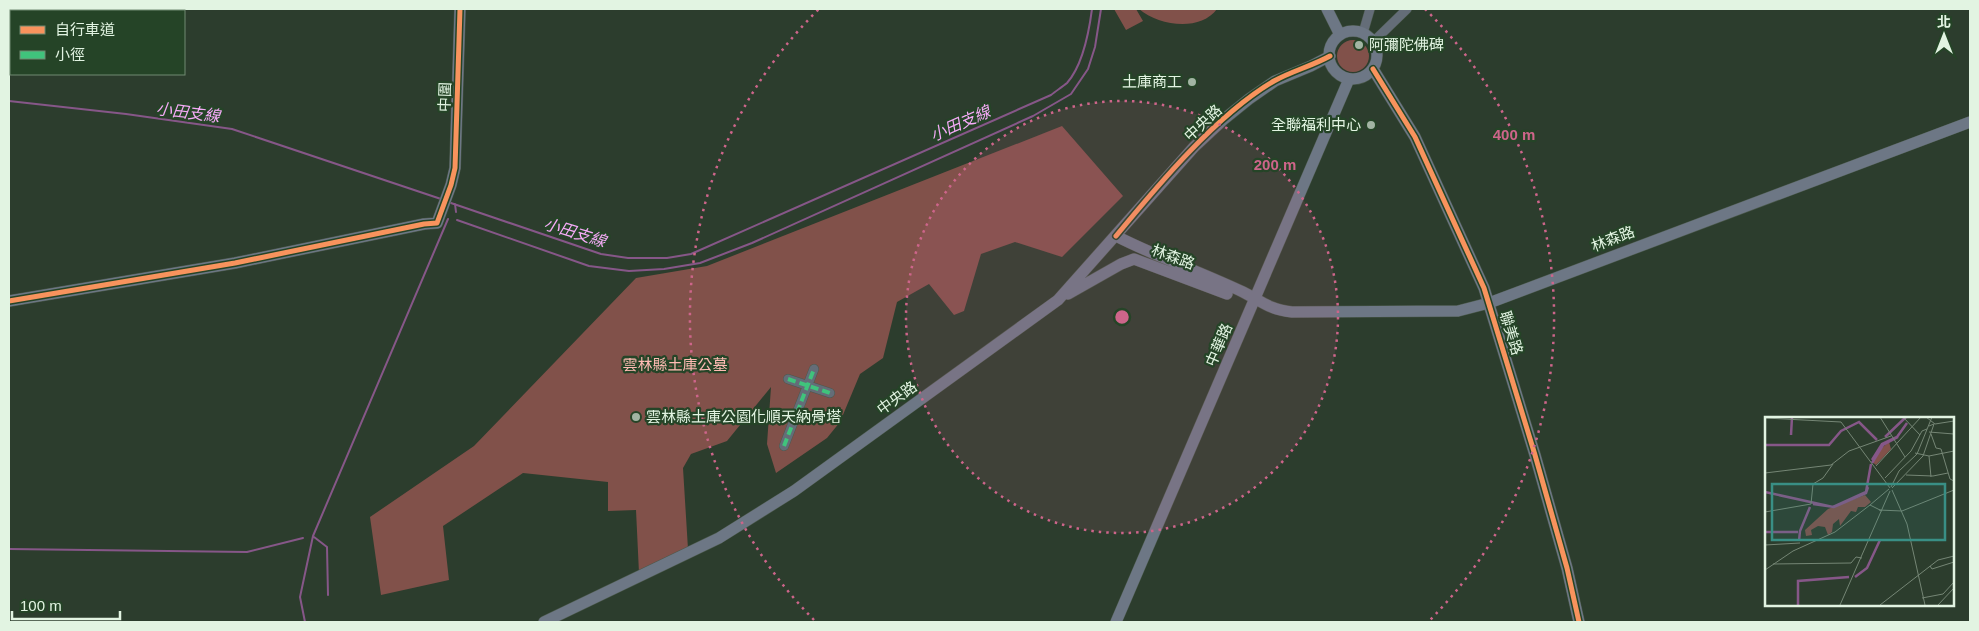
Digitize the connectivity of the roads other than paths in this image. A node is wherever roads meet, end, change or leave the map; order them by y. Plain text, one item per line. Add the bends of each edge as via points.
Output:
1 (460, 9) edge
2 (1327, 9) edge
3 (1370, 9) edge
4 (1407, 9) edge
5 (1363, 33) junction
6 (1340, 35) junction
7 (1374, 42) junction
8 (1330, 56) junction
9 (1374, 68) junction
10 (1350, 79) junction
11 (1970, 122) edge
12 (1116, 236) junction
13 (9, 300) edge
14 (1058, 300) junction
15 (1255, 300) junction
16 (1489, 303) junction
17 (814, 369) dead end
18 (788, 379) dead end
19 (807, 386) junction
20 (830, 393) dead end
21 (784, 446) dead end
22 (544, 622) edge
23 (1116, 622) edge
24 (1579, 622) edge

1 - 13 main road, 中圍 via 456,168 437,223 235,263
2 - 6 main road
3 - 5 street
4 - 7 street
5 - 6 main road
5 - 7 main road
6 - 8 main road via 1331,48
7 - 9 main road via 1377,55
8 - 10 main road via 1335,71
8 - 12 main road, 中央路 via 1275,81 1249,98 1194,147
9 - 10 main road via 1363,77
9 - 16 main road, 聯美路 via 1415,137
10 - 15 main road, 中華路
11 - 16 main road, 林森路
12 - 14 main road, 中央路
12 - 15 main road, 林森路
14 - 15 main road, 林森路 via 1134,259 1242,300
14 - 22 main road, 中央路 via 794,491 719,538
15 - 16 main road, 林森路 via 1276,310 1292,312 1458,311
15 - 23 main road, 中華路
16 - 24 main road, 聯美路 via 1541,474
17 - 19 street
18 - 19 street
19 - 20 street
19 - 21 street

